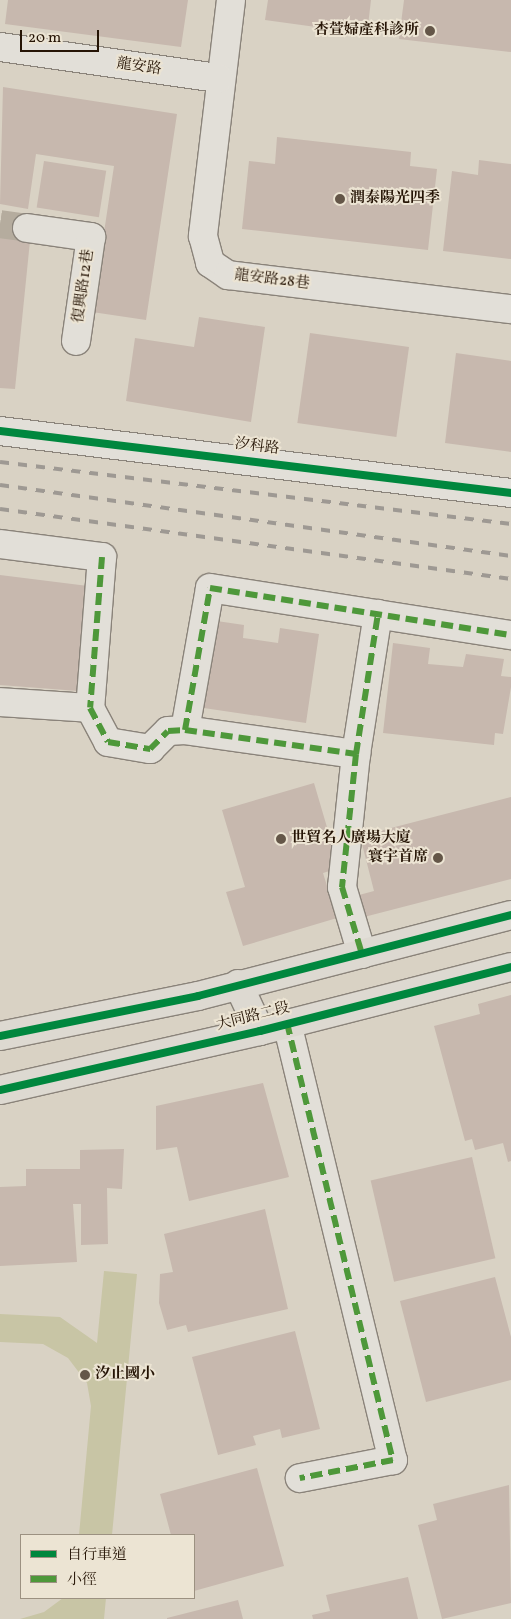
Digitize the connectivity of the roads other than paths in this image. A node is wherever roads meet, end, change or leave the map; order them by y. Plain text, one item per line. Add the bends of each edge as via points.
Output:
1 (231, 0) edge
2 (0, 47) edge
3 (220, 78) junction
4 (27, 228) tunnel mouth
5 (511, 309) edge
6 (76, 341) dead end
7 (0, 431) edge
8 (511, 493) edge
9 (0, 544) edge
10 (378, 614) junction
11 (511, 635) edge
12 (0, 702) edge
13 (90, 708) junction
14 (185, 730) junction
15 (356, 754) junction
16 (511, 915) edge
17 (362, 954) junction
18 (511, 967) edge
19 (238, 984) junction
20 (287, 1023) junction
21 (260, 1031) junction
22 (0, 1036) edge
23 (0, 1090) edge
24 (300, 1478) dead end

1 - 3 street, 龍安路28巷
2 - 3 street, 龍安路
3 - 5 street, 龍安路28巷 via 203,236 210,263 228,275
4 - 6 street, 復興路12巷 via 91,237
7 - 8 street, 汐科路
9 - 13 street via 102,557
10 - 11 street
10 - 14 street via 210,588
10 - 15 street
12 - 13 street
13 - 14 street via 108,742 150,749 168,731
14 - 15 street
15 - 17 street via 342,887
16 - 17 main road
17 - 19 main road
18 - 20 main road, 大同路二段
19 - 21 main road
19 - 22 main road
20 - 21 main road, 大同路二段
20 - 24 street via 393,1460
21 - 23 main road, 大同路二段

